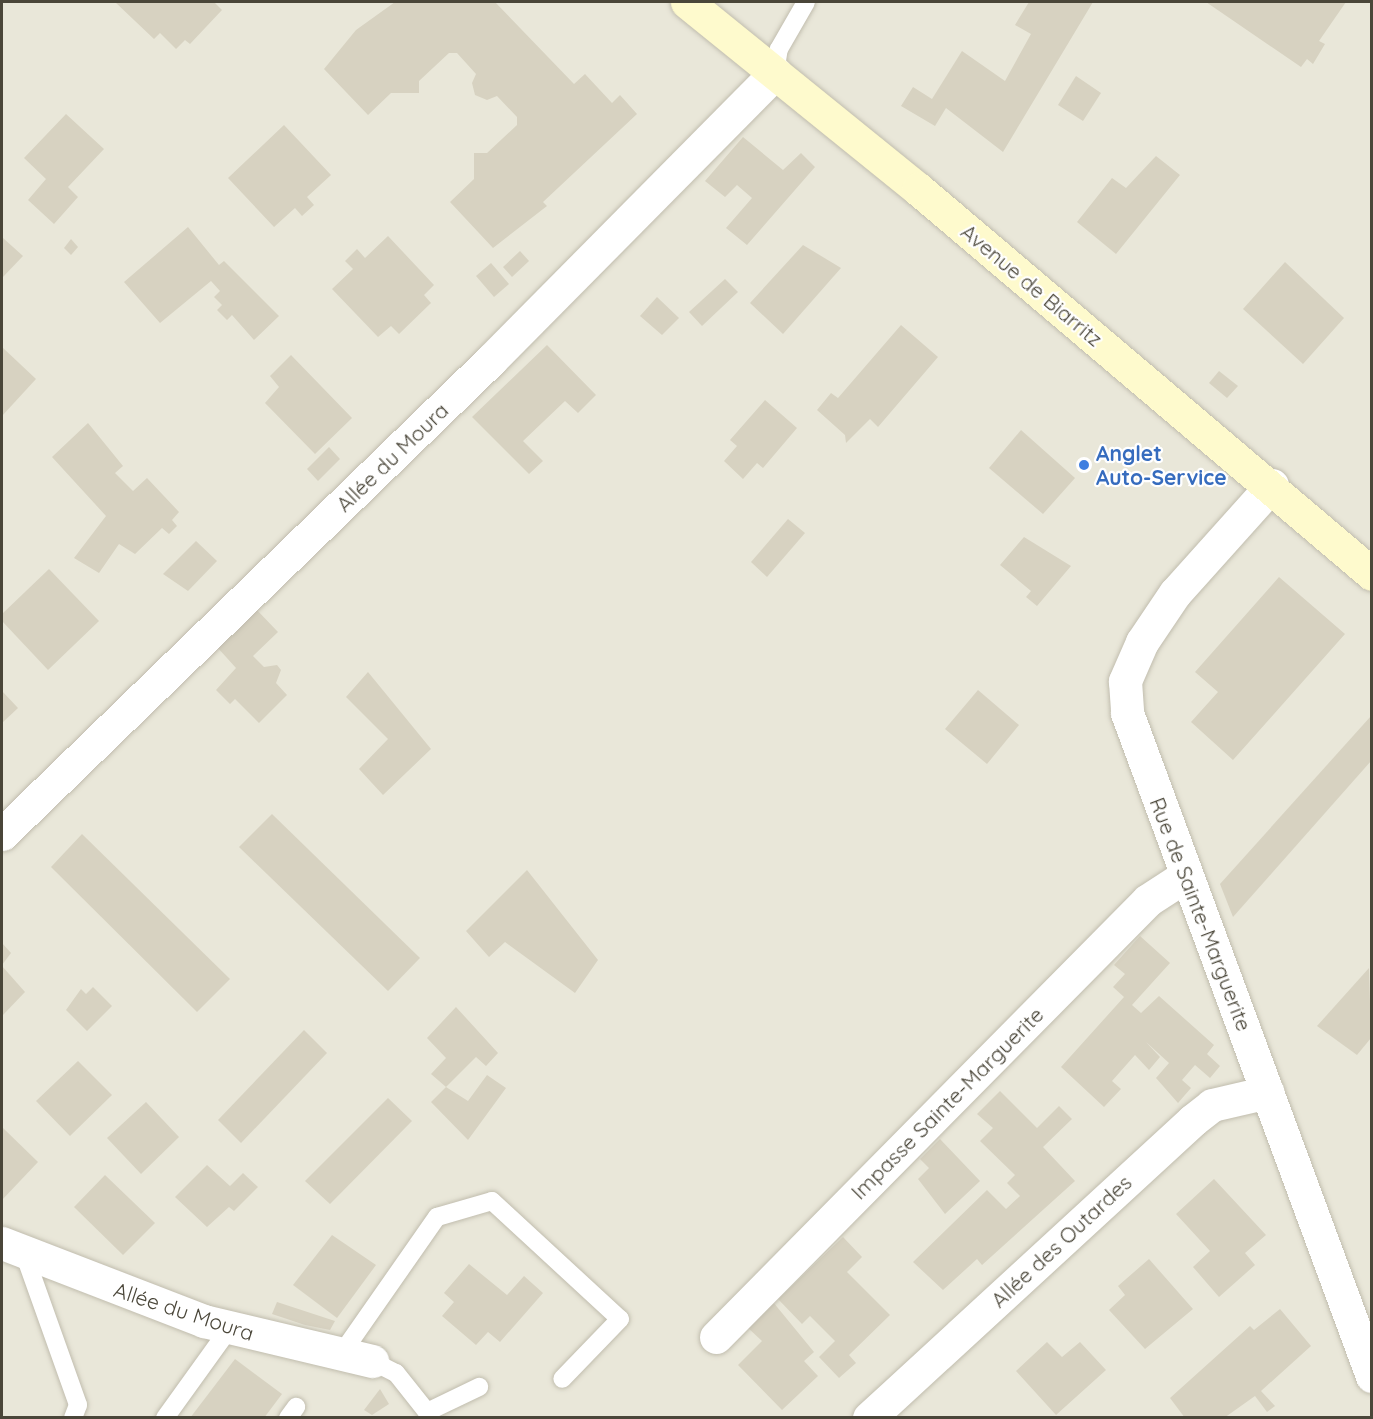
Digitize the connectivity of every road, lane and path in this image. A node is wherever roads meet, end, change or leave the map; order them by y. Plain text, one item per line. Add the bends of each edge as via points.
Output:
1 (687, 2) edge
2 (806, 2) edge
3 (775, 73) junction
4 (1272, 485) junction
5 (1371, 574) edge
6 (2, 834) edge
7 (1185, 876) junction
8 (1268, 1092) junction
9 (13, 1249) edge
10 (229, 1329) junction
11 (716, 1337) dead end
12 (357, 1357) junction
13 (1371, 1376) edge
14 (562, 1379) dead end
15 (479, 1387) dead end
16 (426, 1415) edge
17 (73, 1418) edge
18 (165, 1418) edge
19 (869, 1418) edge

1 - 3 main road, Avenue de Biarritz
2 - 3 lane via 779,49
3 - 4 main road, Avenue de Biarritz
3 - 6 street, Allée du Moura via 457,393
4 - 5 main road, Avenue de Biarritz
4 - 7 street, Rue de Sainte-Marguerite via 1175,593 1142,642 1125,681 1127,713
7 - 8 street, Rue de Sainte-Marguerite
7 - 11 street, Impasse Sainte-Marguerite via 1148,900
8 - 13 street, Rue de Sainte-Marguerite
8 - 19 street, Allée des Outardes via 1212,1105 1193,1120
9 - 10 street, Allée du Moura
9 - 17 lane via 78,1405
10 - 12 street, Allée du Moura
10 - 18 lane
12 - 14 lane via 437,1217 465,1204 492,1201 621,1319
12 - 16 lane via 396,1373
15 - 16 lane

